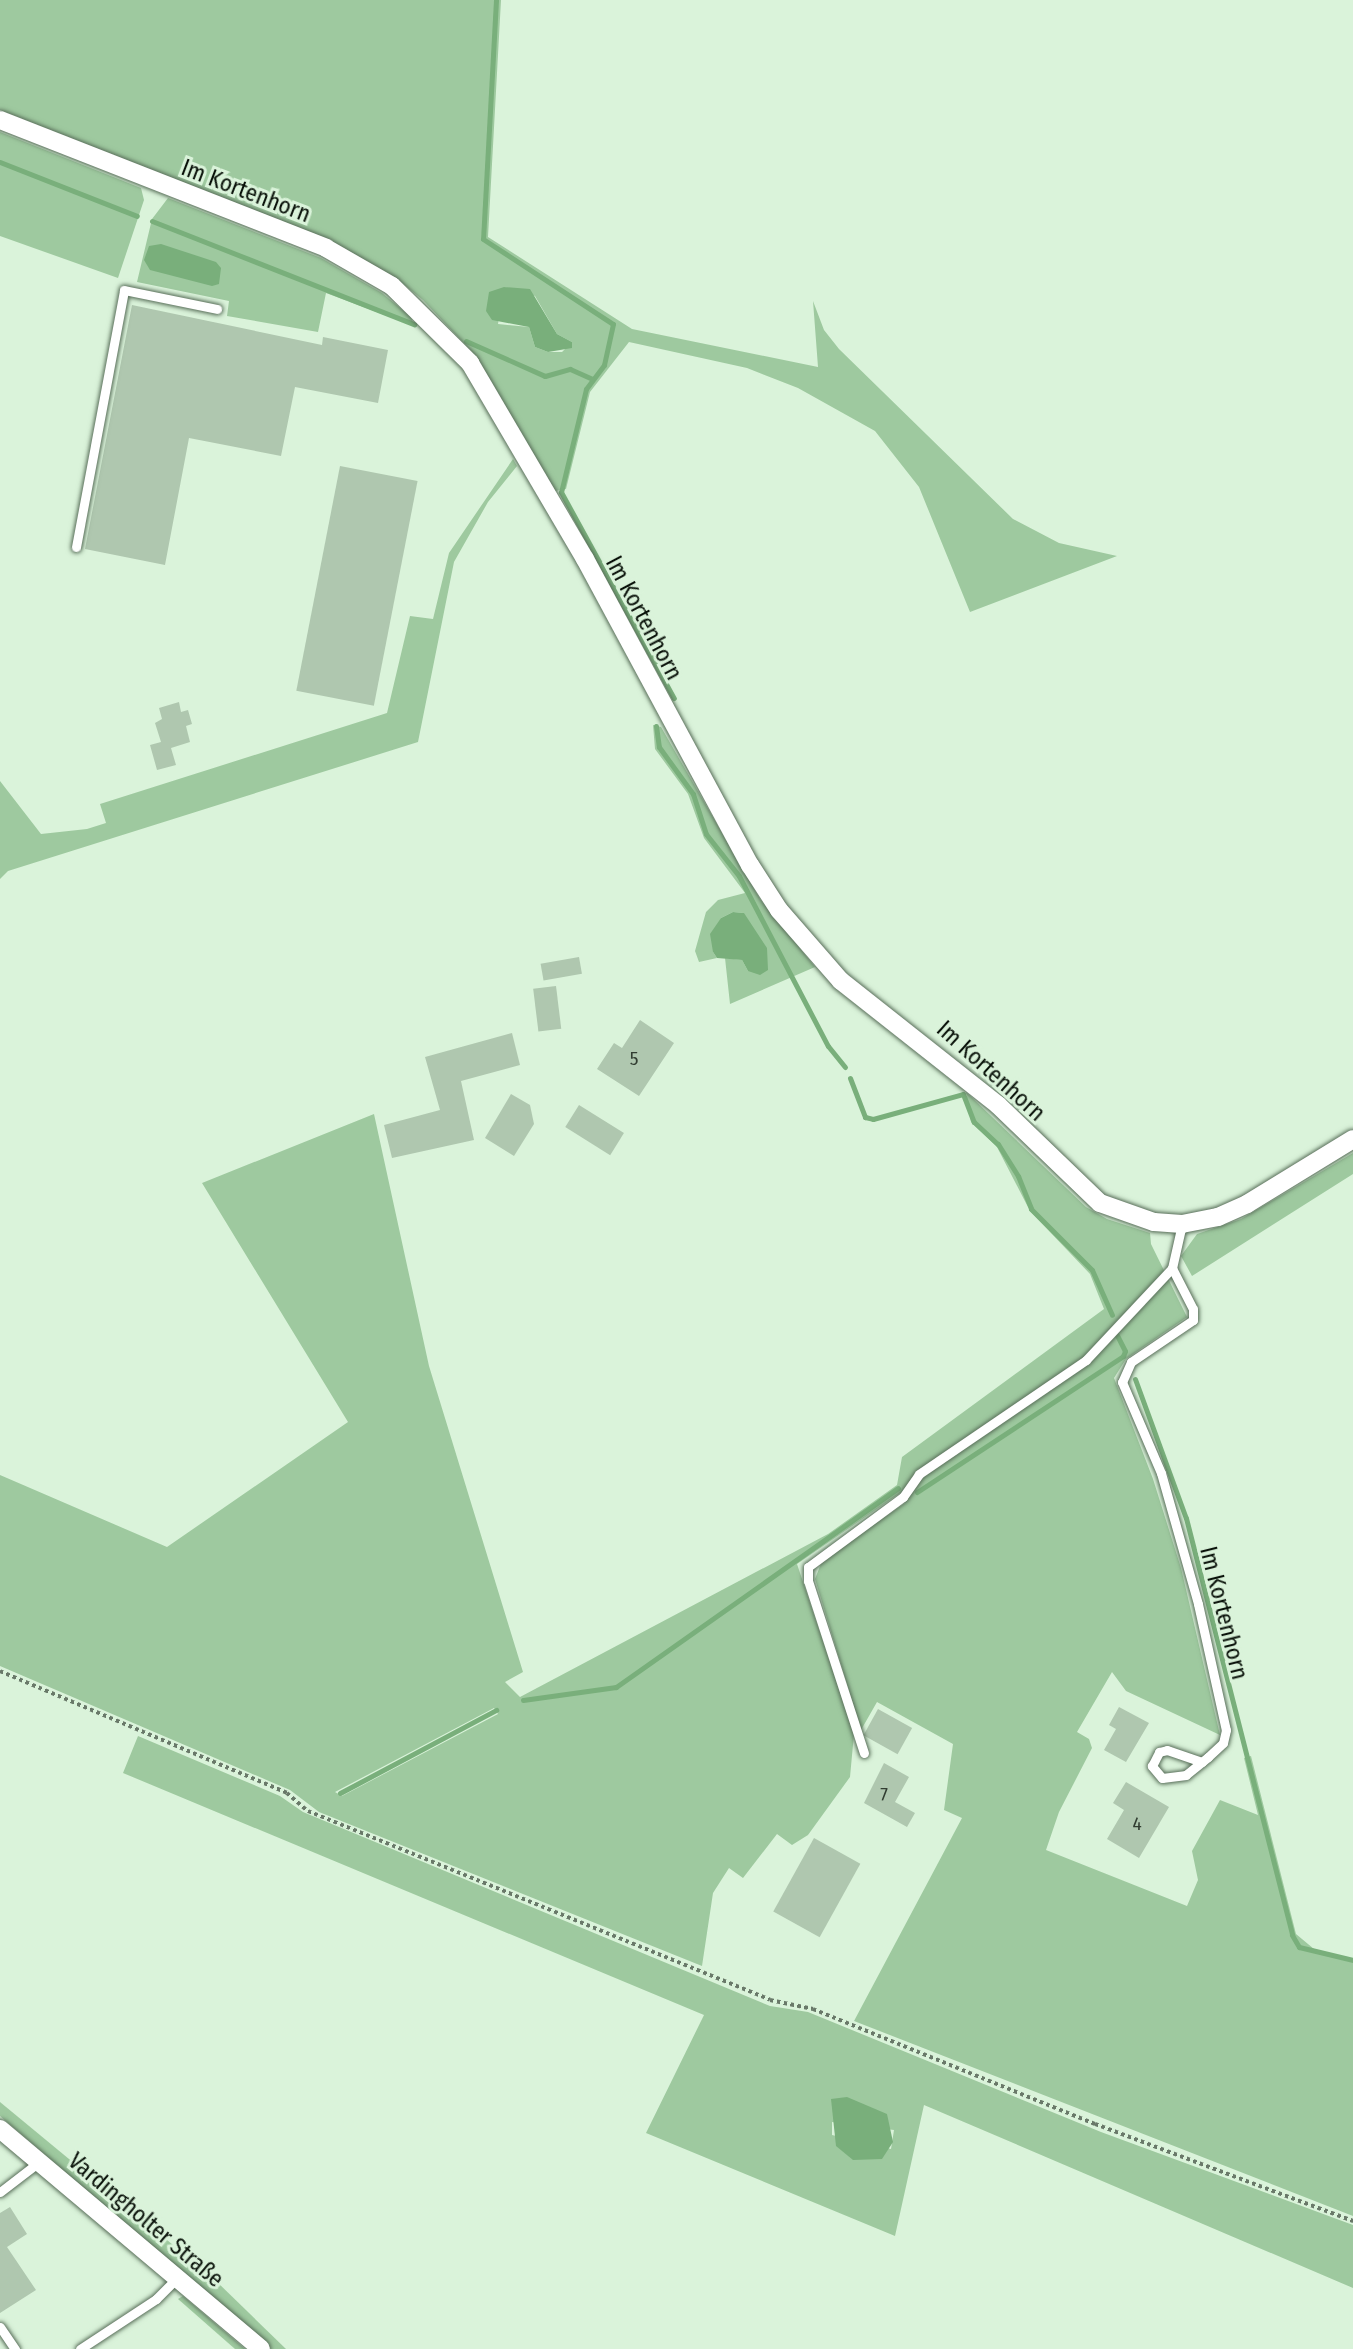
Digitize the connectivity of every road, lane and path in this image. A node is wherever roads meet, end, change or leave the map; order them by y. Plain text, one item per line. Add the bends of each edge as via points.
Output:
1 (0, 120) edge
2 (217, 309) dead end
3 (76, 547) dead end
4 (1353, 1139) edge
5 (1182, 1224) junction
6 (1172, 1268) junction
7 (0, 1671) edge
8 (864, 1753) dead end
9 (1202, 1762) junction
10 (0, 2129) edge
11 (39, 2162) junction
12 (0, 2192) edge
13 (1353, 2221) edge
14 (177, 2278) junction
15 (0, 2326) edge
16 (16, 2349) edge
17 (80, 2349) edge
18 (261, 2349) edge

1 - 5 street, Im Kortenhorn via 326,248 392,286 470,363 585,559 750,865 808,945 841,981 998,1105 1100,1203 1154,1222
2 - 3 lane via 124,290
4 - 5 street, Im Kortenhorn via 1247,1205
5 - 6 lane
6 - 8 lane via 1086,1360 919,1475 903,1497 808,1567 808,1581
6 - 9 lane, Im Kortenhorn via 1193,1308 1194,1320 1131,1362 1122,1382 1164,1484 1226,1730 1223,1743
7 - 13 path via 287,1793 308,1811 770,2000 813,2009 1095,2124
9 - 9 lane, Im Kortenhorn via 1167,1749 1159,1752 1152,1766 1155,1773 1173,1780
10 - 11 street, Vardingholter Straße
11 - 12 lane
11 - 14 street, Vardingholter Straße
14 - 17 lane via 156,2299
14 - 18 street, Vardingholter Straße
15 - 16 lane

